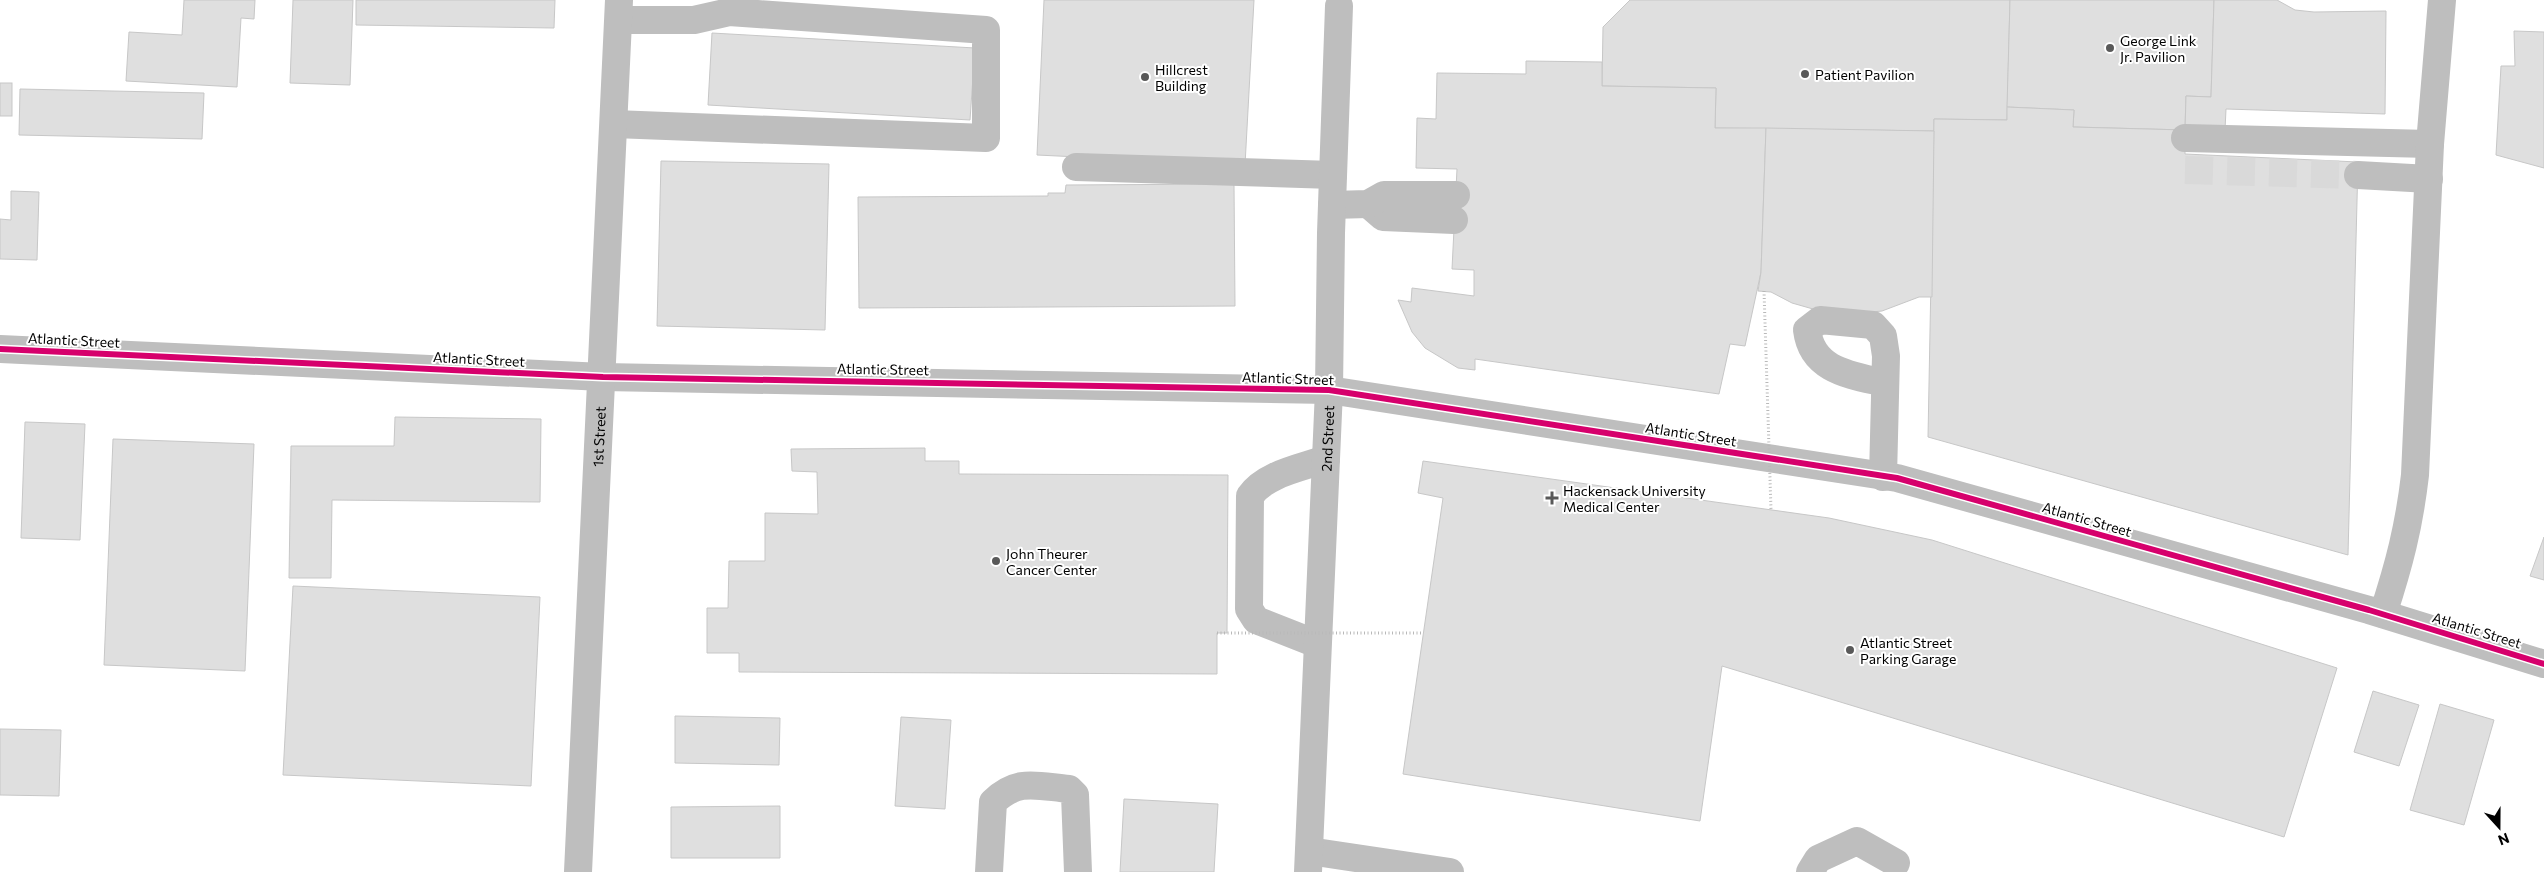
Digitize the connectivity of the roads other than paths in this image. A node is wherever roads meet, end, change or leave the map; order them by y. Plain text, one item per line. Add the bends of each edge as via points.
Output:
1 (2442, 0) edge
2 (1339, 6) dead end
3 (619, 10) edge
4 (614, 124) junction
5 (2185, 138) dead end
6 (2430, 144) junction
7 (1076, 167) dead end
8 (1333, 175) junction
9 (2358, 175) tunnel mouth
10 (2429, 178) junction
11 (1332, 205) junction
12 (1455, 207) dead end
13 (0, 349) edge
14 (603, 377) junction
15 (1885, 383) dead end
16 (1329, 390) junction
17 (1326, 460) junction
18 (1884, 476) junction
19 (2383, 614) junction
20 (1317, 644) junction
21 (2544, 664) edge
22 (1308, 862) edge
23 (1896, 863) dead end
24 (578, 872) edge
25 (989, 872) edge
26 (1078, 872) edge
27 (1450, 872) edge
28 (1810, 872) edge

1 - 6 street
2 - 8 street, 2nd Street
3 - 4 street, 1st Street
3 - 4 street via 694,20 729,12 986,30 986,138
4 - 14 street, 1st Street
5 - 6 street
6 - 10 street
7 - 8 street
8 - 11 street, 2nd Street
9 - 10 street
10 - 19 street via 2415,475 2402,555
11 - 12 street via 1368,204 1383,218
11 - 16 street, 2nd Street
13 - 14 street, Atlantic Street
14 - 16 street, Atlantic Street
14 - 24 street, 1st Street
15 - 18 street
16 - 17 street, 2nd Street
16 - 18 street, Atlantic Street
17 - 20 street, 2nd Street
17 - 20 street via 1264,482 1250,496 1249,609 1256,620
18 - 19 street, Atlantic Street
19 - 21 street, Atlantic Street
20 - 22 street, 2nd Street
22 - 27 street
23 - 28 street via 1857,841 1818,859
25 - 26 street via 993,802 1005,790 1019,785 1069,789 1075,795

